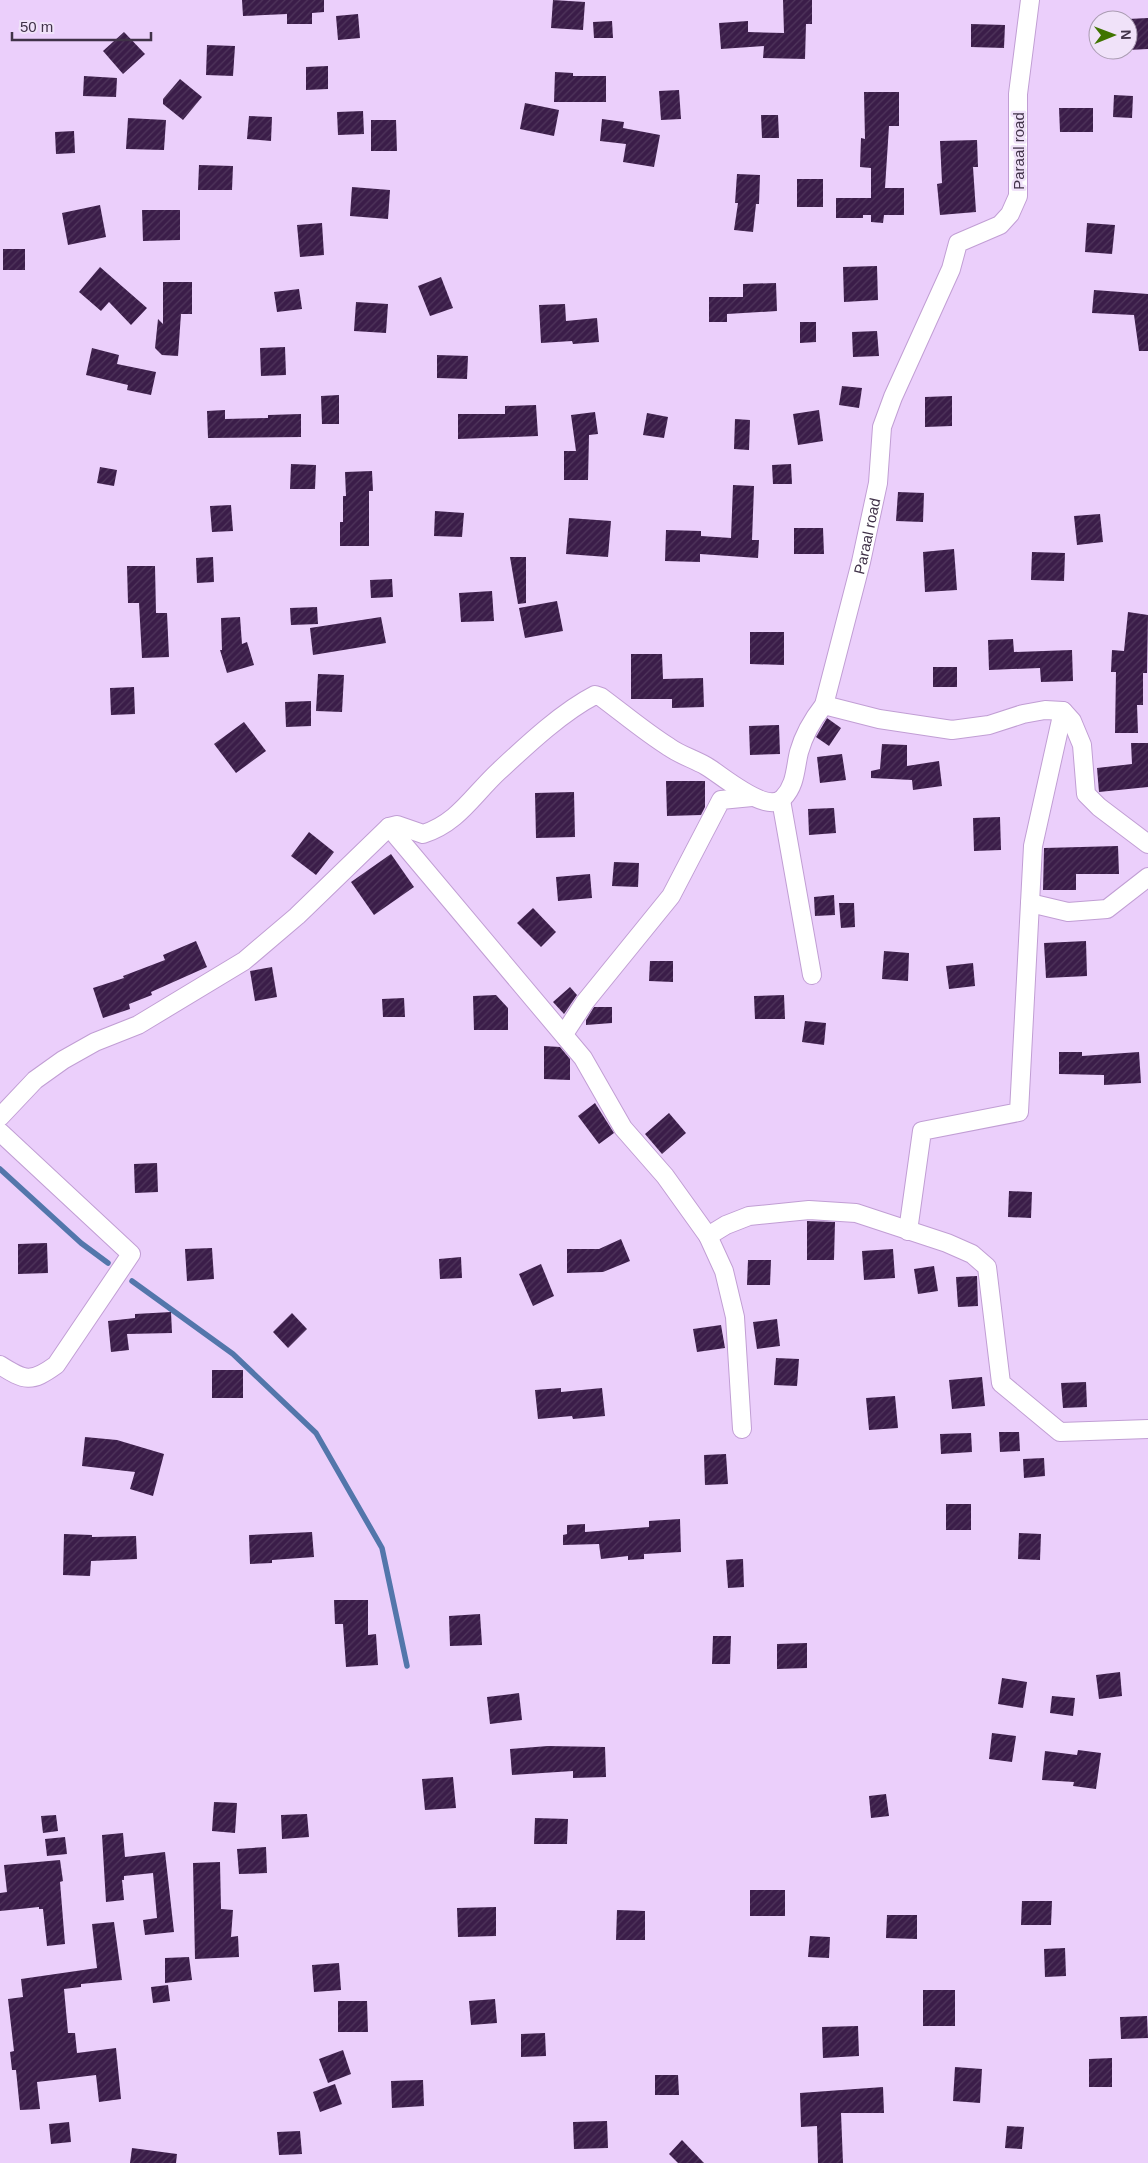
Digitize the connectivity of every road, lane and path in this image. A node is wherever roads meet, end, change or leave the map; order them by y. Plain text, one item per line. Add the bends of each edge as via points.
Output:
1 (1030, 0) edge
2 (824, 704) junction
3 (1063, 711) junction
4 (752, 797) junction
5 (781, 800) junction
6 (389, 827) junction
7 (1148, 844) edge
8 (1148, 878) edge
9 (1030, 902) junction
10 (812, 975) dead end
11 (564, 1034) junction
12 (0, 1117) edge
13 (0, 1132) edge
14 (908, 1231) junction
15 (708, 1236) junction
16 (0, 1365) edge
17 (742, 1429) dead end
18 (1148, 1429) edge

1 - 2 street, Paraal road via 1018,94 1018,196 1010,214 1000,225 958,243 951,269 890,404 882,427 878,483 861,562
2 - 3 street via 879,719 952,730 989,725 1045,710
2 - 5 street, Paraal road via 812,721 799,751 794,780
3 - 7 street via 1072,721 1082,745 1086,794
3 - 9 street via 1033,846
4 - 5 street via 772,802
4 - 6 street via 706,766 670,748 595,695 578,704 498,772 448,824 423,834 397,825
4 - 11 street via 721,800 671,896 585,1002
5 - 10 street
6 - 11 street
6 - 12 street via 297,916 244,961 138,1025 95,1042 63,1060 36,1080
8 - 9 street via 1107,909 1068,912
9 - 14 street via 1019,1112 922,1131
11 - 15 street via 583,1058 622,1128 665,1176
13 - 16 street via 131,1254 56,1365 40,1377 22,1378
14 - 15 street via 856,1213 809,1210 749,1216
14 - 18 street via 972,1254 987,1267 1001,1383 1060,1432
15 - 17 street via 724,1271 735,1318

